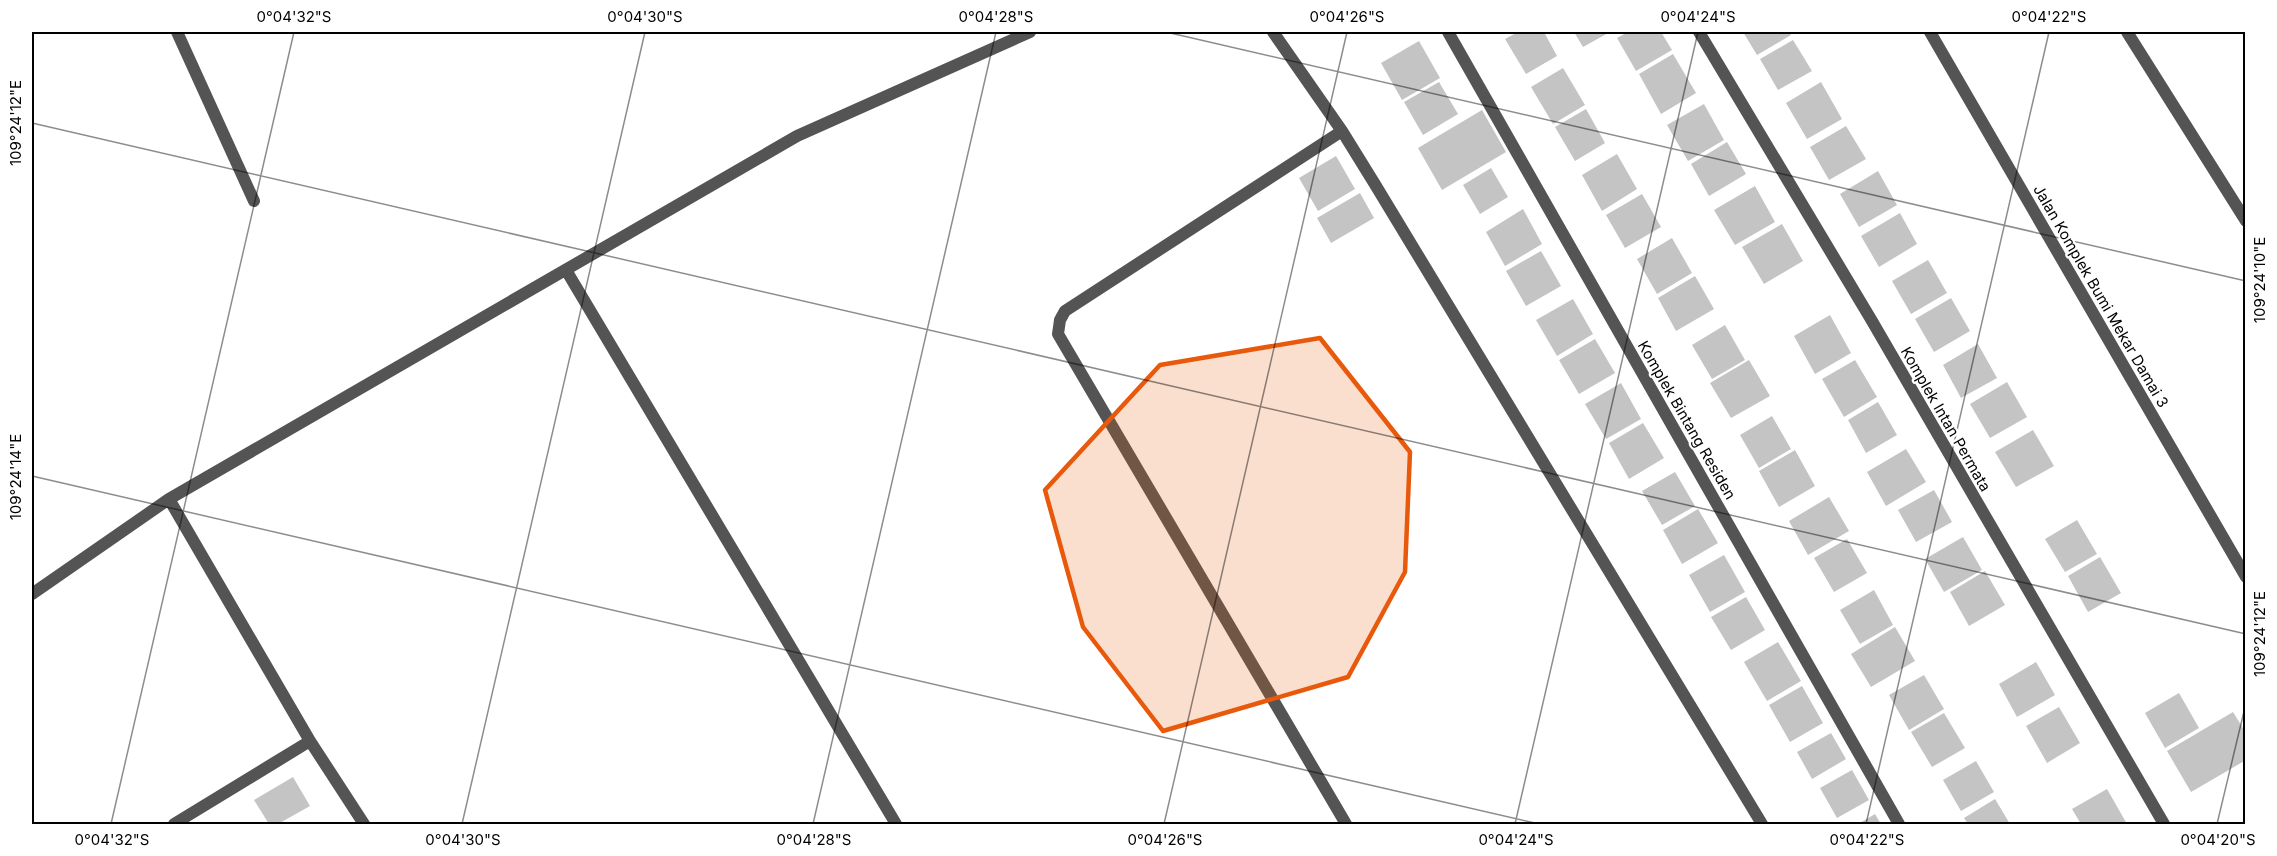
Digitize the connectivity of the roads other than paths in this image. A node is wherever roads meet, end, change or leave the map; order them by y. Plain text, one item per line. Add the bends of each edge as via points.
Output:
1 (177, 32) edge
2 (1030, 32) edge
3 (1273, 32) edge
4 (1448, 32) edge
5 (1699, 32) edge
6 (1930, 32) edge
7 (2127, 32) edge
8 (1342, 131) junction
9 (254, 201) dead end
10 (2246, 221) edge
11 (566, 270) junction
12 (169, 499) junction
13 (2246, 577) edge
14 (32, 594) edge
15 (310, 741) junction
16 (174, 825) edge
17 (364, 825) edge
18 (896, 825) edge
19 (1346, 825) edge
20 (1762, 825) edge
21 (1899, 825) edge
22 (2164, 825) edge

1 - 9 street
2 - 11 street via 797,136
3 - 8 street
4 - 21 street, Komplek Bintang Residen
5 - 22 street, Komplek Intan Permata via 1872,321
6 - 13 street, Jalan Komplek Bumi Mekar Damai 3
7 - 10 street
8 - 19 street via 1065,311 1058,334
8 - 20 street
11 - 12 street
11 - 18 street
12 - 14 street
12 - 15 street
15 - 16 street
15 - 17 street

